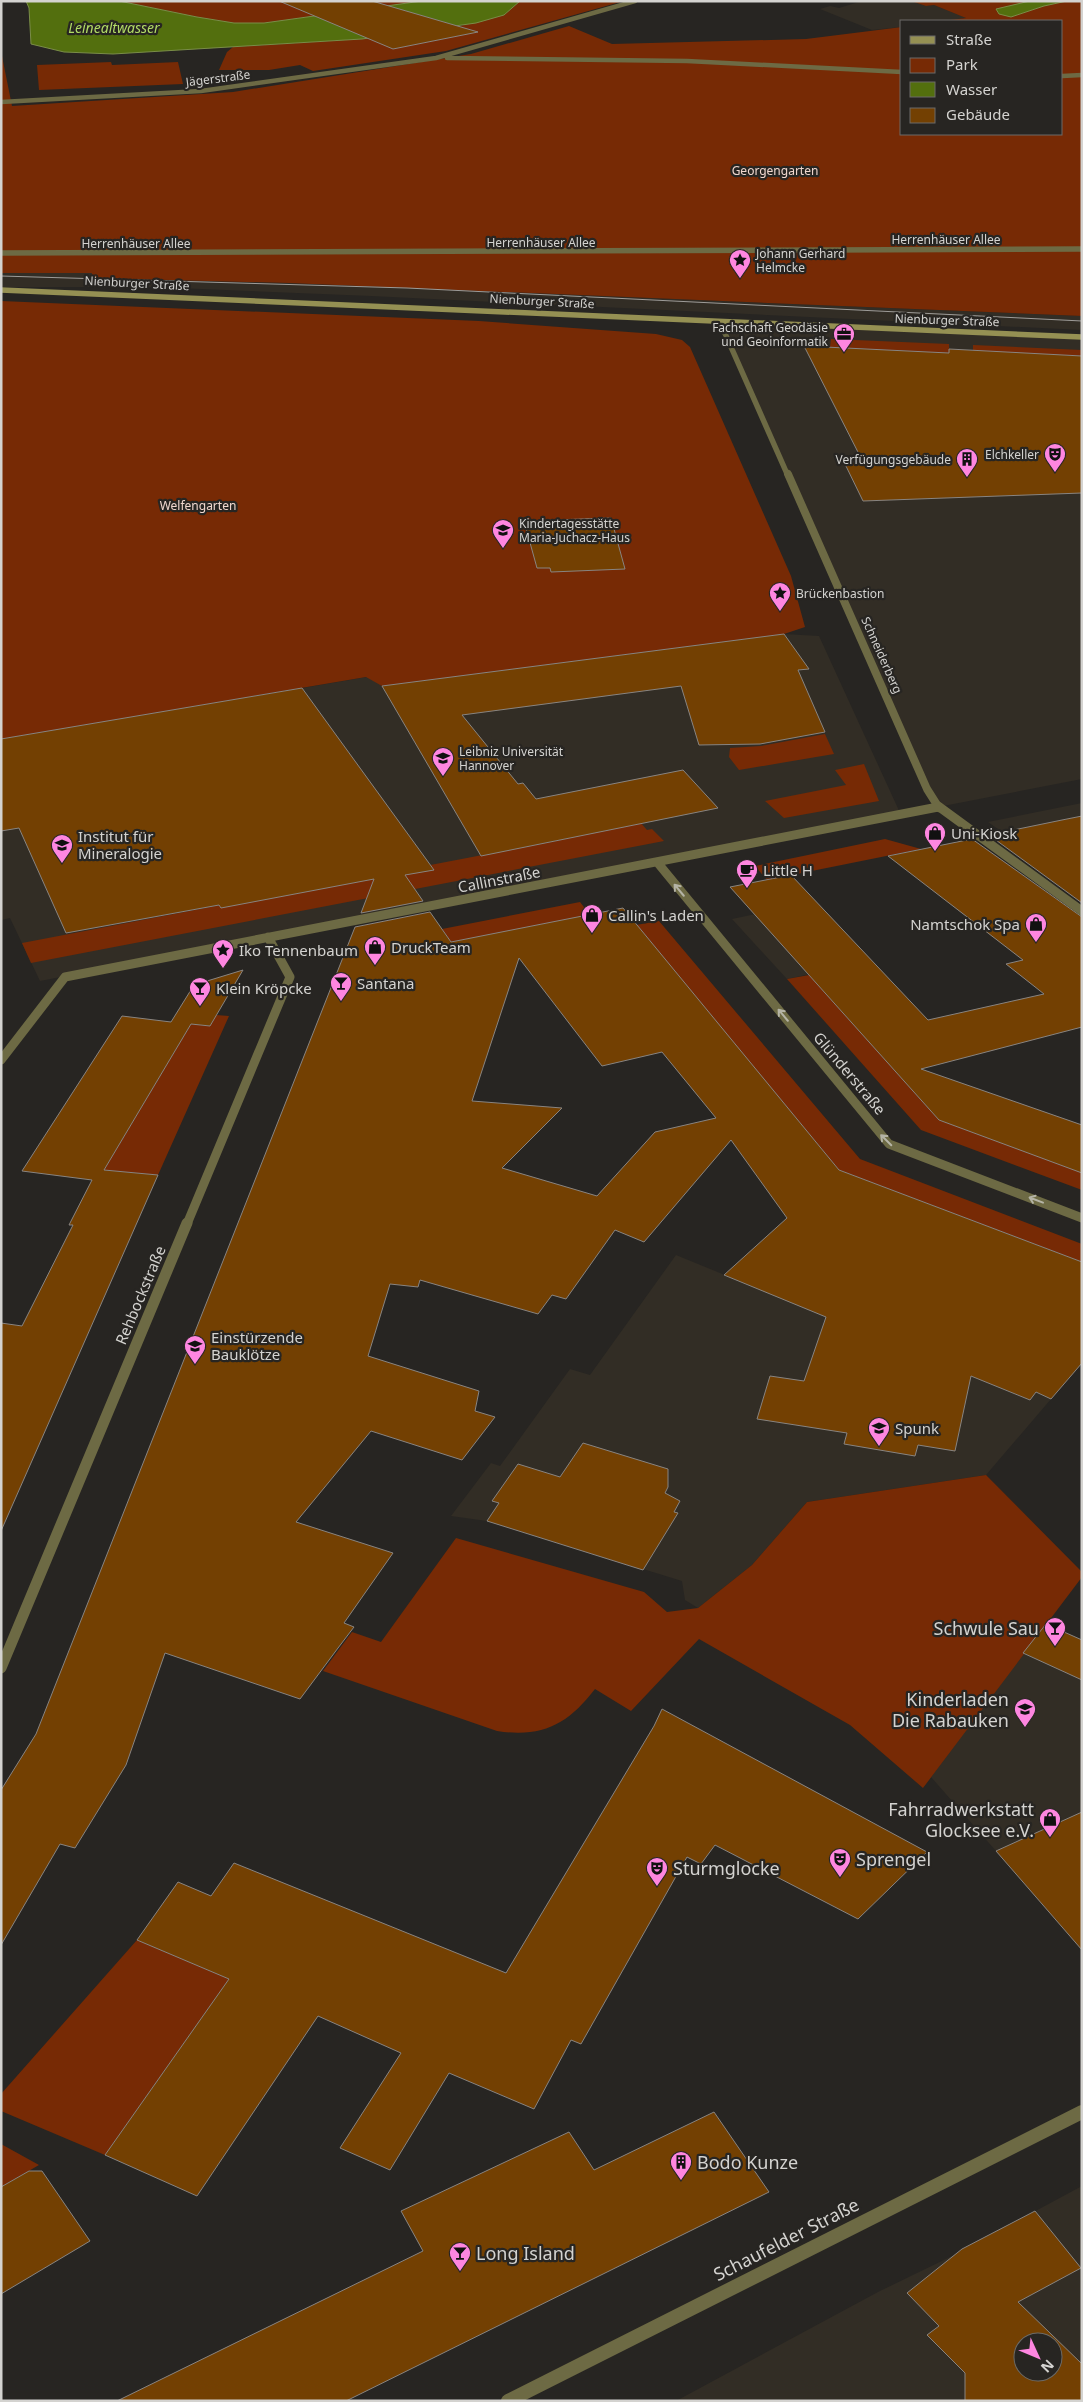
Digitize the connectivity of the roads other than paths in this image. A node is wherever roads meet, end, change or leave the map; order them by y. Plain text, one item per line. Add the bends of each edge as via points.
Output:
1 (635, 1) edge
2 (436, 58) junction
3 (900, 72) edge
4 (1082, 75) edge
5 (1063, 76) edge
6 (1, 102) edge
7 (1082, 249) edge
8 (1, 253) edge
9 (1, 290) edge
10 (720, 322) junction
11 (1082, 337) edge
12 (938, 807) junction
13 (657, 862) junction
14 (1082, 911) edge
15 (268, 937) junction
16 (1, 1060) edge
17 (1082, 1218) edge
18 (1, 1668) edge
19 (1082, 2112) edge
20 (508, 2401) edge

1 - 2 street
2 - 3 street via 688,61
2 - 6 street, Jägerstraße via 201,91
4 - 5 street
7 - 8 street, Herrenhäuser Allee
9 - 10 street, Nienburger Straße
10 - 11 street, Nienburger Straße
10 - 12 street, Schneiderberg via 927,789
12 - 13 street, Callinstraße
12 - 14 street, Schneiderberg
13 - 15 street, Callinstraße
17 -> 13 street, Glünderstraße via 889,1144
15 - 16 street, Callinstraße via 65,977
15 - 18 street, Rehbockstraße via 290,977
19 - 20 street, Schaufelder Straße

